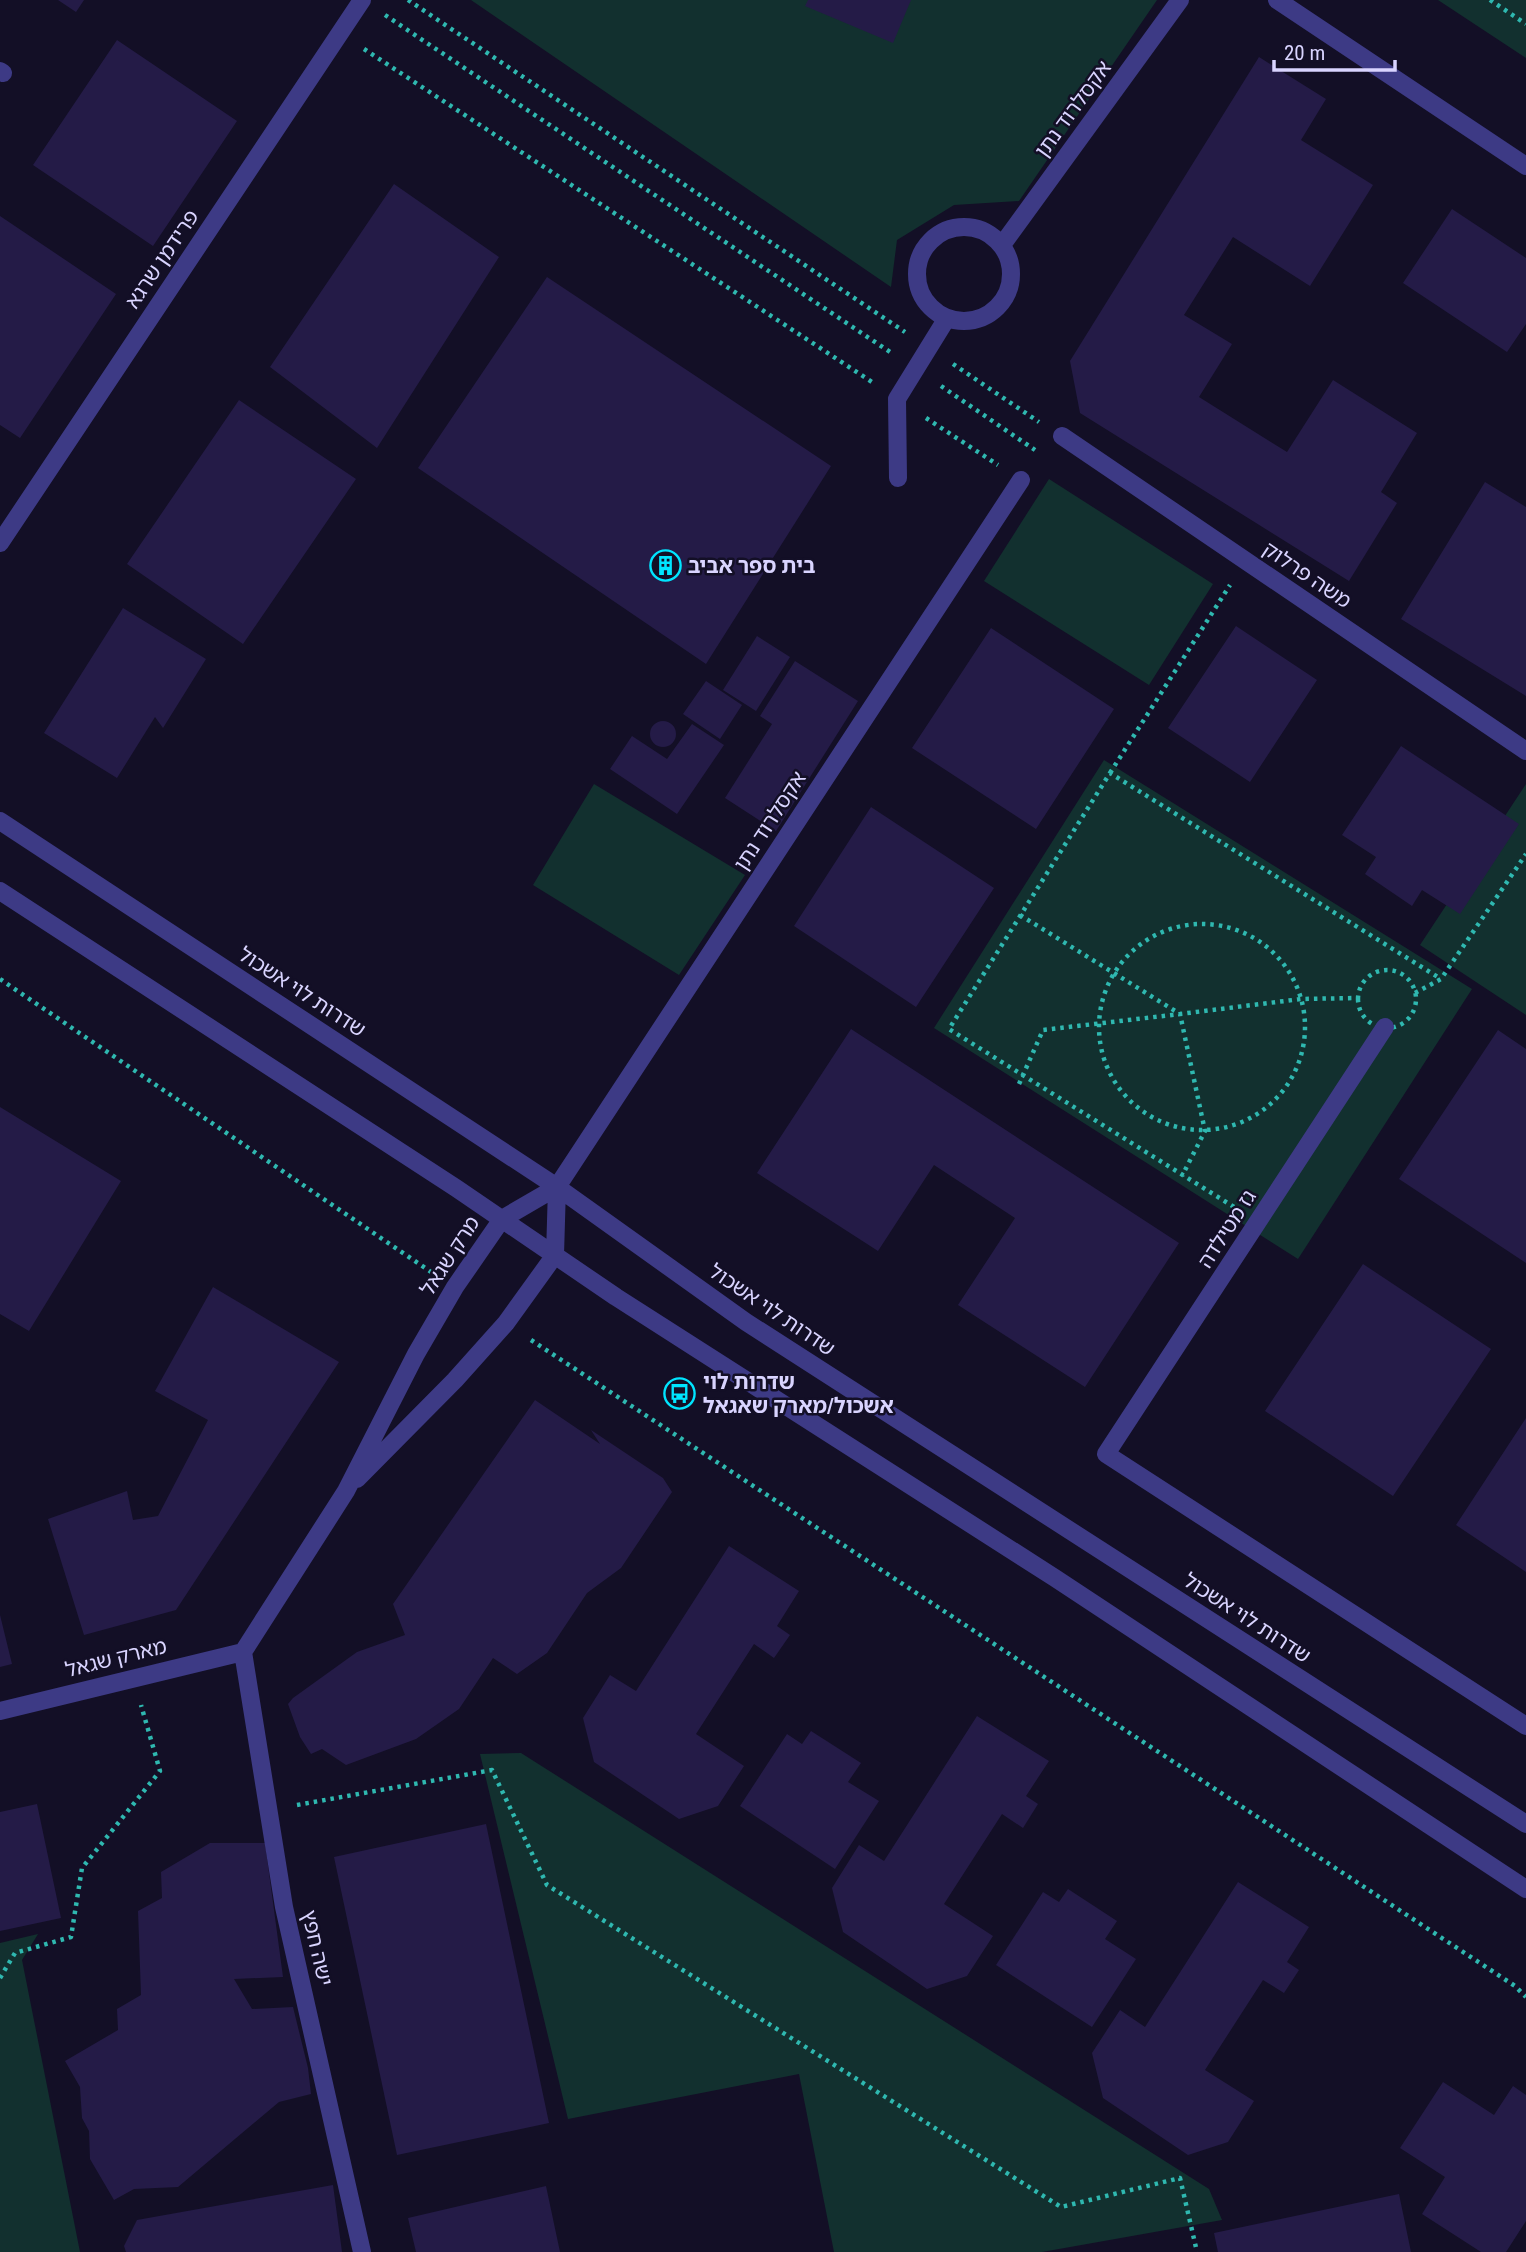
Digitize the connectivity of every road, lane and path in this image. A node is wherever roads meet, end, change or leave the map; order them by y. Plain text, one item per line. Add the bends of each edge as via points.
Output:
1 (362, 0) edge
2 (408, 0) edge
3 (1181, 0) edge
4 (1278, 0) edge
5 (1490, 0) edge
6 (383, 14) dead end
7 (1526, 24) edge
8 (361, 47) dead end
9 (1526, 166) edge
10 (1002, 245) junction
11 (947, 318) junction
12 (928, 348) junction
13 (915, 369) junction
14 (897, 399) junction
15 (1062, 436) joint
16 (898, 478) dead end
17 (1021, 480) junction
18 (0, 543) edge
19 (1246, 561) junction
20 (1526, 751) edge
21 (1110, 773) junction
22 (0, 821) edge
23 (1526, 853) edge
24 (0, 891) edge
25 (1020, 915) junction
26 (1114, 973) junction
27 (0, 979) edge
28 (1441, 979) junction
29 (1415, 993) dead end
30 (1358, 998) dead end
31 (1301, 999) junction
32 (1180, 1014) junction
33 (1098, 1024) junction
34 (1385, 1027) dead end
35 (1023, 1074) junction
36 (1019, 1084) dead end
37 (1205, 1131) junction
38 (1182, 1176) junction
39 (557, 1187) junction
40 (502, 1219) junction
41 (1258, 1222) junction
42 (555, 1255) junction
43 (455, 1287) junction
44 (506, 1323) junction
45 (345, 1491) junction
46 (243, 1651) junction
47 (133, 1677) junction
48 (0, 1711) edge
49 (1526, 1726) edge
50 (268, 1810) junction
51 (1526, 1824) edge
52 (1526, 1889) edge
53 (0, 1978) edge
54 (1526, 1997) edge
55 (362, 2252) edge
56 (1197, 2252) edge

1 - 18 street, פרידמן שרגא
2 - 12 path
3 - 10 street, אקסלרוד נתן
4 - 9 street
5 - 7 path
6 - 13 path
8 - 14 path
10 - 11 street via 1011,274 1001,303 977,320
10 - 11 street via 976,227 960,226 931,239 916,267 917,283 928,304
11 - 12 street
12 - 13 street
12 - 15 path
13 - 14 street
13 - 17 path via 1039,452
14 - 16 street
14 - 17 path
15 - 19 street, משה פרלוק
17 - 39 street, אקסלרוד נתן
19 - 20 street, משה פרלוק
19 - 21 path
21 - 25 path
21 - 28 path
22 - 39 street, שדרות לוי אשכול
23 - 28 path
24 - 40 street
25 - 26 path
25 - 35 path via 949,1029
26 - 31 path via 1133,950 1158,934 1186,925 1216,925 1245,933 1270,950 1289,972
26 - 32 path
26 - 33 path
27 - 43 path
28 - 29 path
30 - 31 path
31 - 32 path
31 - 37 path via 1305,1030 1299,1060 1285,1088 1263,1110 1236,1125
32 - 33 path
32 - 37 path
33 - 35 path via 1043,1030
33 - 37 path via 1103,1058 1117,1088 1142,1112 1172,1127
34 - 41 street, גז מטילדה
35 - 36 path
35 - 38 path
37 - 38 path
38 - 41 path
39 - 40 street, מרק שגאל
39 - 42 street
39 - 51 street, שדרות לוי אשכול via 746,1322
40 - 42 street
40 - 43 street, מרק שגאל
41 - 49 street, גז מטילדה via 1106,1454
42 - 44 street, מרק שגאל
42 - 52 street
43 - 45 street, מרק שגאל
44 - 45 street, מרק שגאל
44 - 54 path
45 - 46 street, מרק שגאל
46 - 47 street, מארק שגאל
46 - 50 street, ישה חפץ
47 - 48 street, מארק שגאל
47 - 53 path via 160,1771 82,1868 71,1937 15,1953
50 - 55 street, ישה חפץ via 284,1907
50 - 56 path via 492,1770 547,1885 1062,2207 1180,2178

